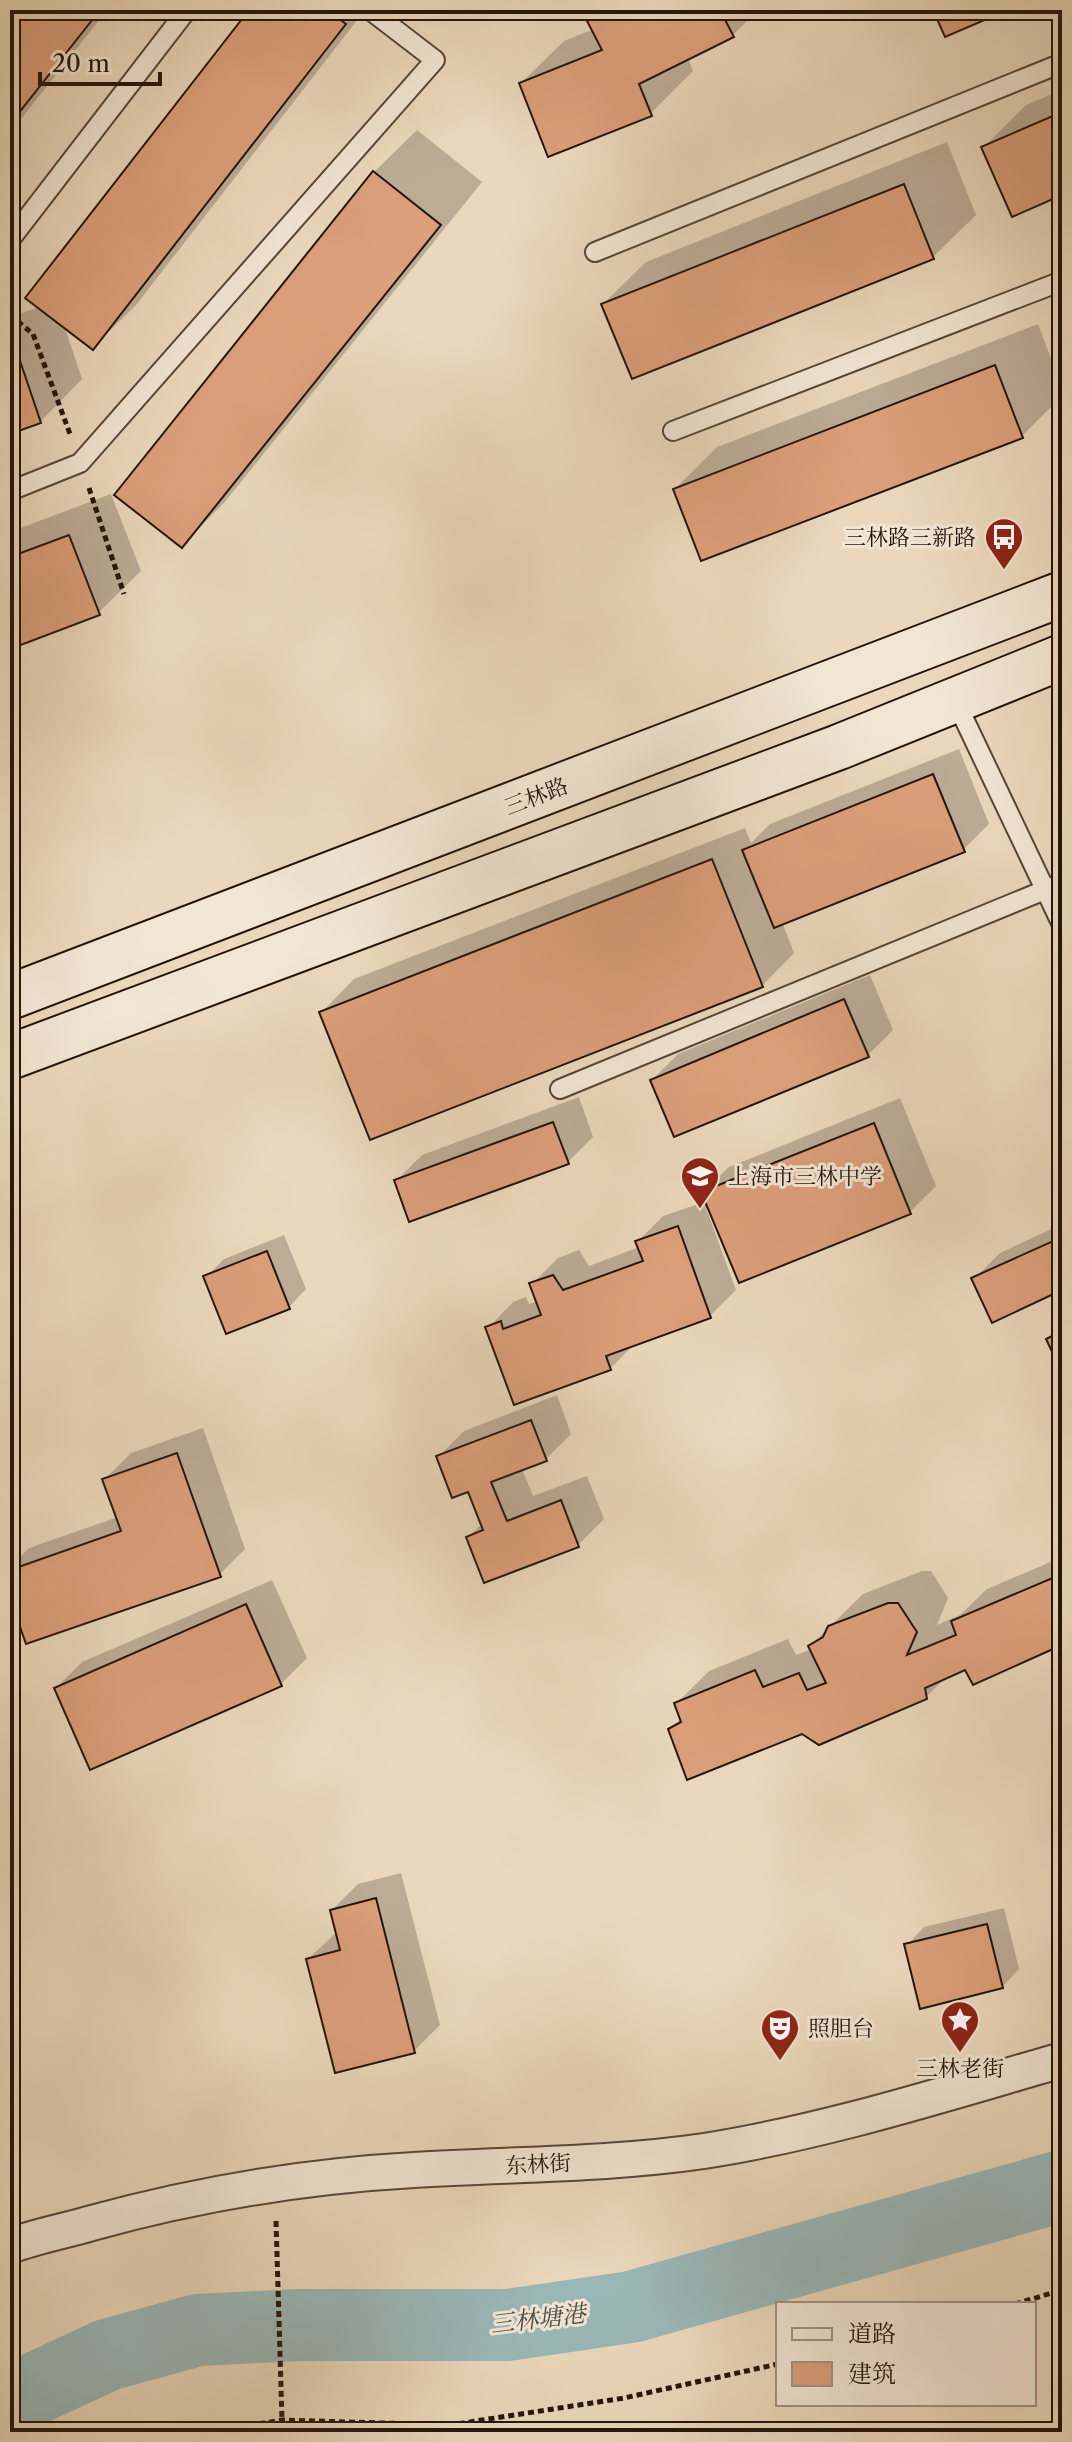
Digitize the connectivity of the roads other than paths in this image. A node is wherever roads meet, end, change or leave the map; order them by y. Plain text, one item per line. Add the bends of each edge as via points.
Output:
1 (187, 10) edge
2 (370, 10) edge
3 (1062, 63) edge
4 (10, 240) edge
5 (595, 252) dead end
6 (1062, 281) edge
7 (673, 431) dead end
8 (10, 491) edge
9 (1062, 594) edge
10 (1062, 657) edge
11 (955, 700) junction
12 (1054, 886) edge
13 (1062, 925) edge
14 (10, 997) edge
15 (10, 1057) edge
16 (560, 1089) dead end
17 (1062, 2060) edge
18 (10, 2246) edge

1 - 4 lane
2 - 8 lane via 435,60 80,463
3 - 5 lane
6 - 7 lane
9 - 14 main road, 三林路
10 - 11 main road
11 - 12 lane
11 - 15 main road
12 - 13 lane
12 - 16 lane
17 - 18 street, 东林街 via 904,2106 703,2151 275,2184 154,2206

